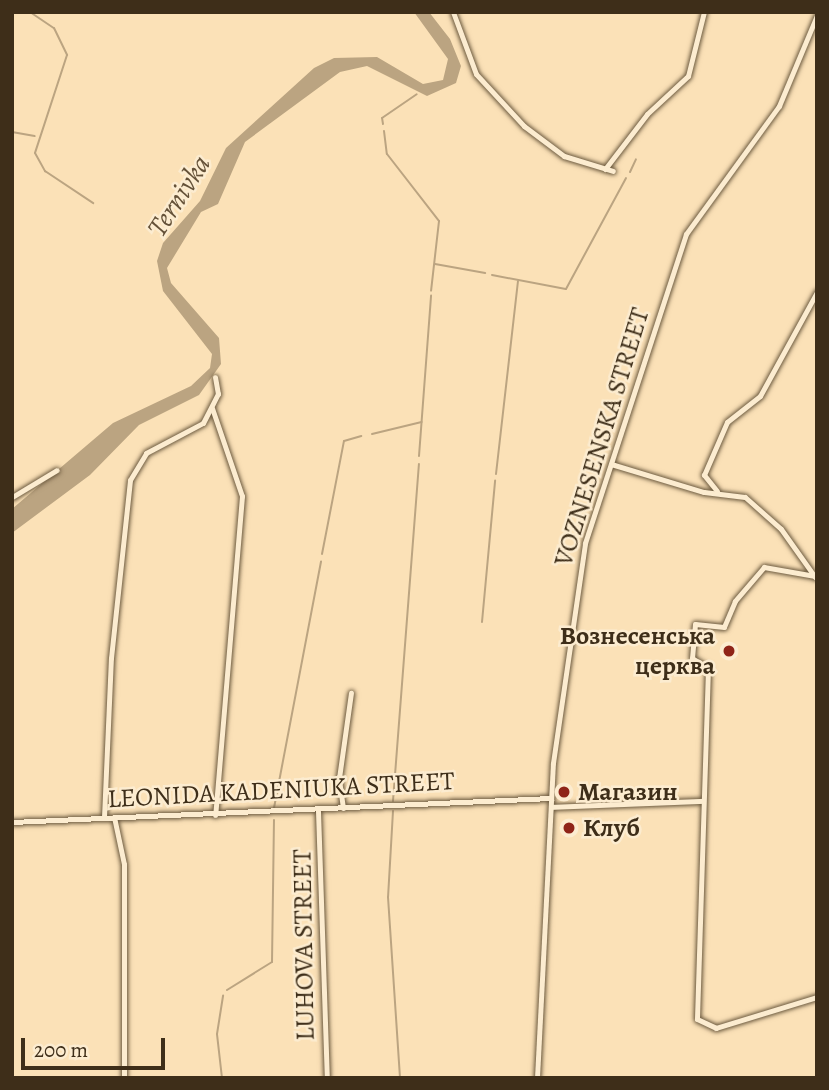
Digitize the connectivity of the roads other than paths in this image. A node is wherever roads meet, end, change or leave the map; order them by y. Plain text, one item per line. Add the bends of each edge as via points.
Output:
1 (453, 12) edge
2 (704, 12) edge
3 (817, 15) edge
4 (605, 169) junction
5 (613, 171) dead end
6 (817, 292) edge
7 (215, 377) dead end
8 (212, 408) junction
9 (611, 464) junction
10 (57, 470) dead end
11 (704, 475) junction
12 (697, 490) junction
13 (717, 491) junction
14 (12, 497) edge
15 (816, 578) edge
16 (351, 693) dead end
17 (551, 798) junction
18 (703, 800) junction
19 (551, 807) junction
20 (343, 808) junction
21 (318, 811) junction
22 (215, 816) junction
23 (104, 817) junction
24 (114, 817) junction
25 (12, 822) edge
26 (817, 997) edge
27 (124, 1078) edge
28 (327, 1078) edge
29 (537, 1078) edge

1 - 4 street via 476,74 516,118 564,156
2 - 4 street via 688,76 647,114
3 - 9 street, VOZNESENSKA STREET via 784,99 686,234
4 - 5 street
6 - 11 street via 760,396 727,422
7 - 8 street via 219,387
8 - 22 street via 242,496
8 - 23 street via 194,431 146,453 130,480 111,658
9 - 12 street
9 - 17 street, VOZNESENSKA STREET via 580,567
10 - 14 street
11 - 12 street
11 - 13 street
12 - 13 street
13 - 15 street via 740,495 765,512
15 - 18 street via 764,567 735,601 724,627 695,624 692,658 708,668
16 - 20 street via 339,778
17 - 19 street, VOZNESENSKA STREET
17 - 20 street, LEONIDA KADENIUKA STREET
18 - 19 street
18 - 26 street via 697,1018 716,1028
19 - 29 street, VOZNESENSKA STREET
20 - 21 street, LEONIDA KADENIUKA STREET
21 - 22 street, LEONIDA KADENIUKA STREET
21 - 28 street, LUHOVA STREET
22 - 24 street, LEONIDA KADENIUKA STREET
23 - 24 street, LEONIDA KADENIUKA STREET
23 - 25 street, LEONIDA KADENIUKA STREET
24 - 27 street via 124,864

